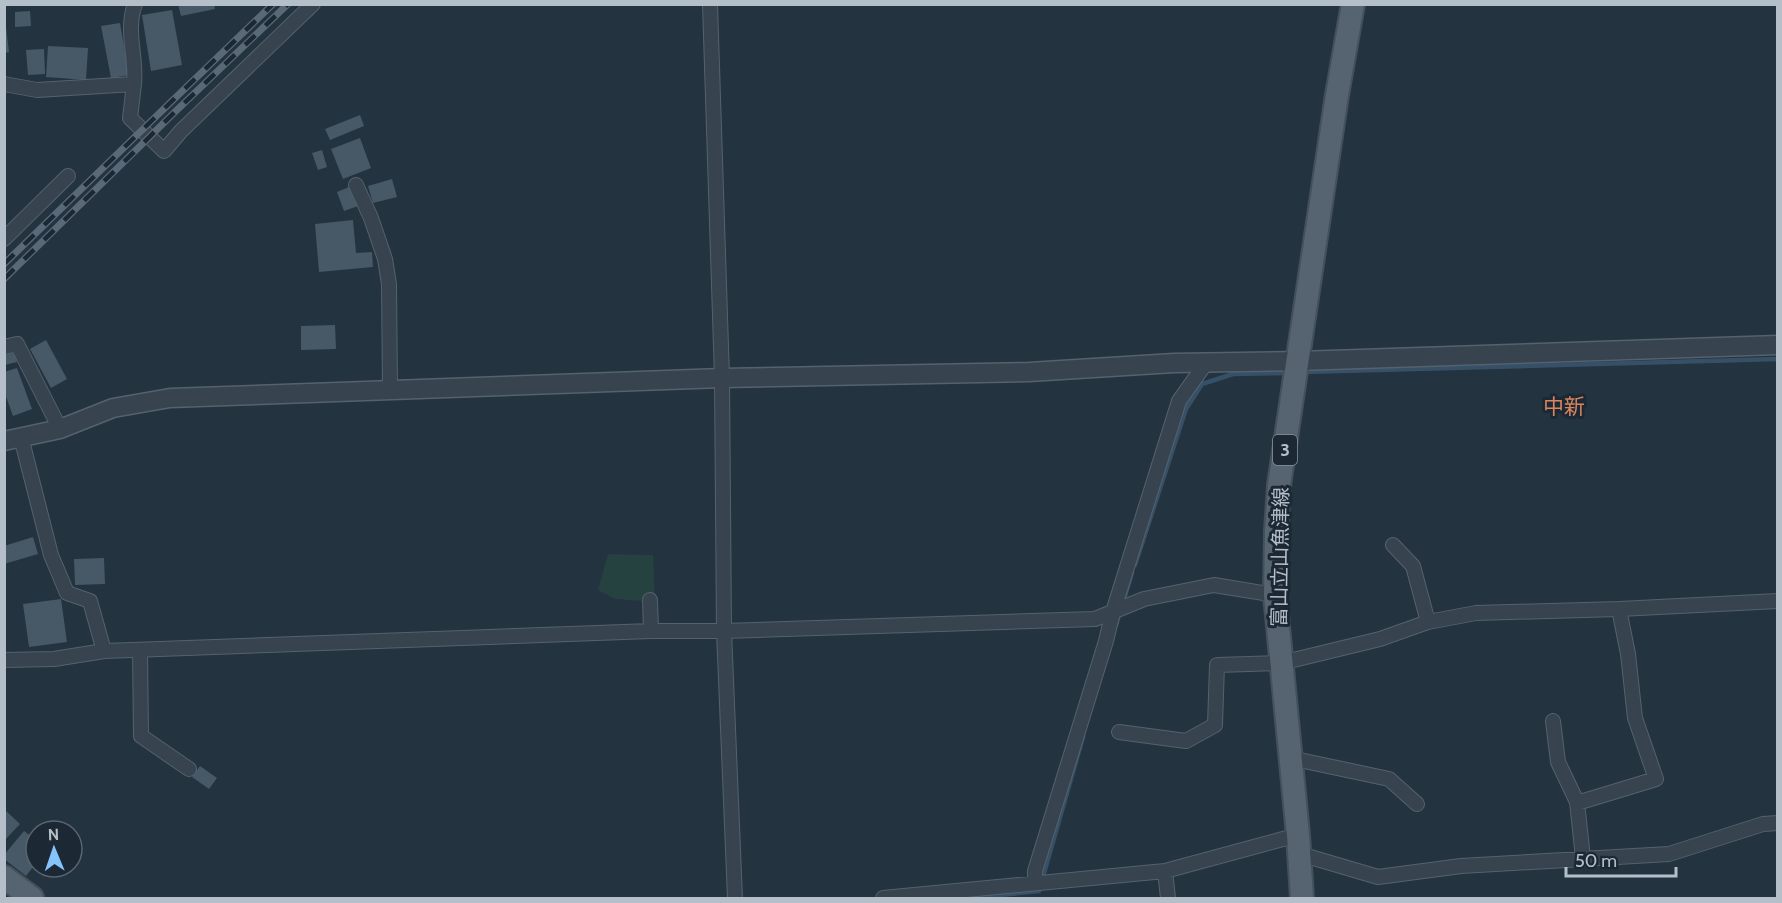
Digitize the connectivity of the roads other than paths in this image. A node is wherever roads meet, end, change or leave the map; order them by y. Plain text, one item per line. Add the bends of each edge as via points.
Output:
1 (135, 4) edge
2 (313, 4) edge
3 (710, 4) edge
4 (1353, 4) edge
5 (4, 84) edge
6 (134, 84) junction
7 (68, 176) dead end
8 (356, 185) dead end
9 (4, 239) edge
10 (1778, 345) edge
11 (4, 347) edge
12 (1299, 361) junction
13 (1206, 363) junction
14 (722, 378) junction
15 (390, 390) junction
16 (60, 429) junction
17 (13, 439) edge
18 (1393, 545) dead end
19 (1275, 595) junction
20 (650, 600) dead end
21 (1778, 601) edge
22 (1618, 609) junction
23 (1113, 612) junction
24 (1428, 622) junction
25 (651, 631) junction
26 (724, 631) junction
27 (140, 650) junction
28 (104, 651) junction
29 (4, 660) edge
30 (1281, 663) junction
31 (1553, 721) dead end
32 (1119, 732) dead end
33 (1290, 758) junction
34 (189, 769) dead end
35 (1577, 803) junction
36 (1417, 804) dead end
37 (1778, 823) edge
38 (1299, 844) junction
39 (1583, 858) junction
40 (1165, 871) junction
41 (4, 877) edge
42 (1035, 883) junction
43 (907, 897) edge
44 (32, 898) edge
45 (735, 898) edge
46 (883, 898) edge
47 (1168, 898) edge
48 (1302, 898) edge

1 - 6 street via 130,37
2 - 6 street via 164,151 130,118
3 - 14 street
4 - 12 main road, 富山立山魚津線 / 3
5 - 6 street via 37,90
7 - 9 street
8 - 15 street via 385,260
10 - 12 street
11 - 16 street via 17,344
12 - 13 street
12 - 19 main road, 富山立山魚津線 / 3 via 1279,485
13 - 14 street via 1029,372
13 - 23 street via 1179,401
14 - 15 street
14 - 26 street
15 - 16 street via 170,398 113,408
16 - 17 street
17 - 28 street via 51,555 67,592 90,601
18 - 24 street via 1413,566
19 - 23 street via 1214,585 1144,599
19 - 30 main road, 富山立山魚津線 / 3
20 - 25 street
21 - 22 street
22 - 24 street via 1476,613
22 - 35 street via 1635,718 1656,779
23 - 26 street via 1095,619
23 - 42 street via 1035,872
24 - 30 street via 1380,639
25 - 26 street
25 - 27 street
26 - 45 street
27 - 28 street
27 - 34 street via 141,736
28 - 29 street via 54,659
30 - 32 street via 1217,665 1215,725 1186,741
30 - 33 main road, 富山立山魚津線 / 3
31 - 35 street via 1558,762
33 - 36 street via 1389,779
33 - 38 main road, 富山立山魚津線 / 3
35 - 39 street
37 - 39 street via 1763,824 1670,854
38 - 39 street via 1378,877 1461,866
38 - 40 street
38 - 48 main road, 富山立山魚津線 / 3
40 - 42 street
40 - 47 street
41 - 44 main road
42 - 43 street
43 - 46 street

